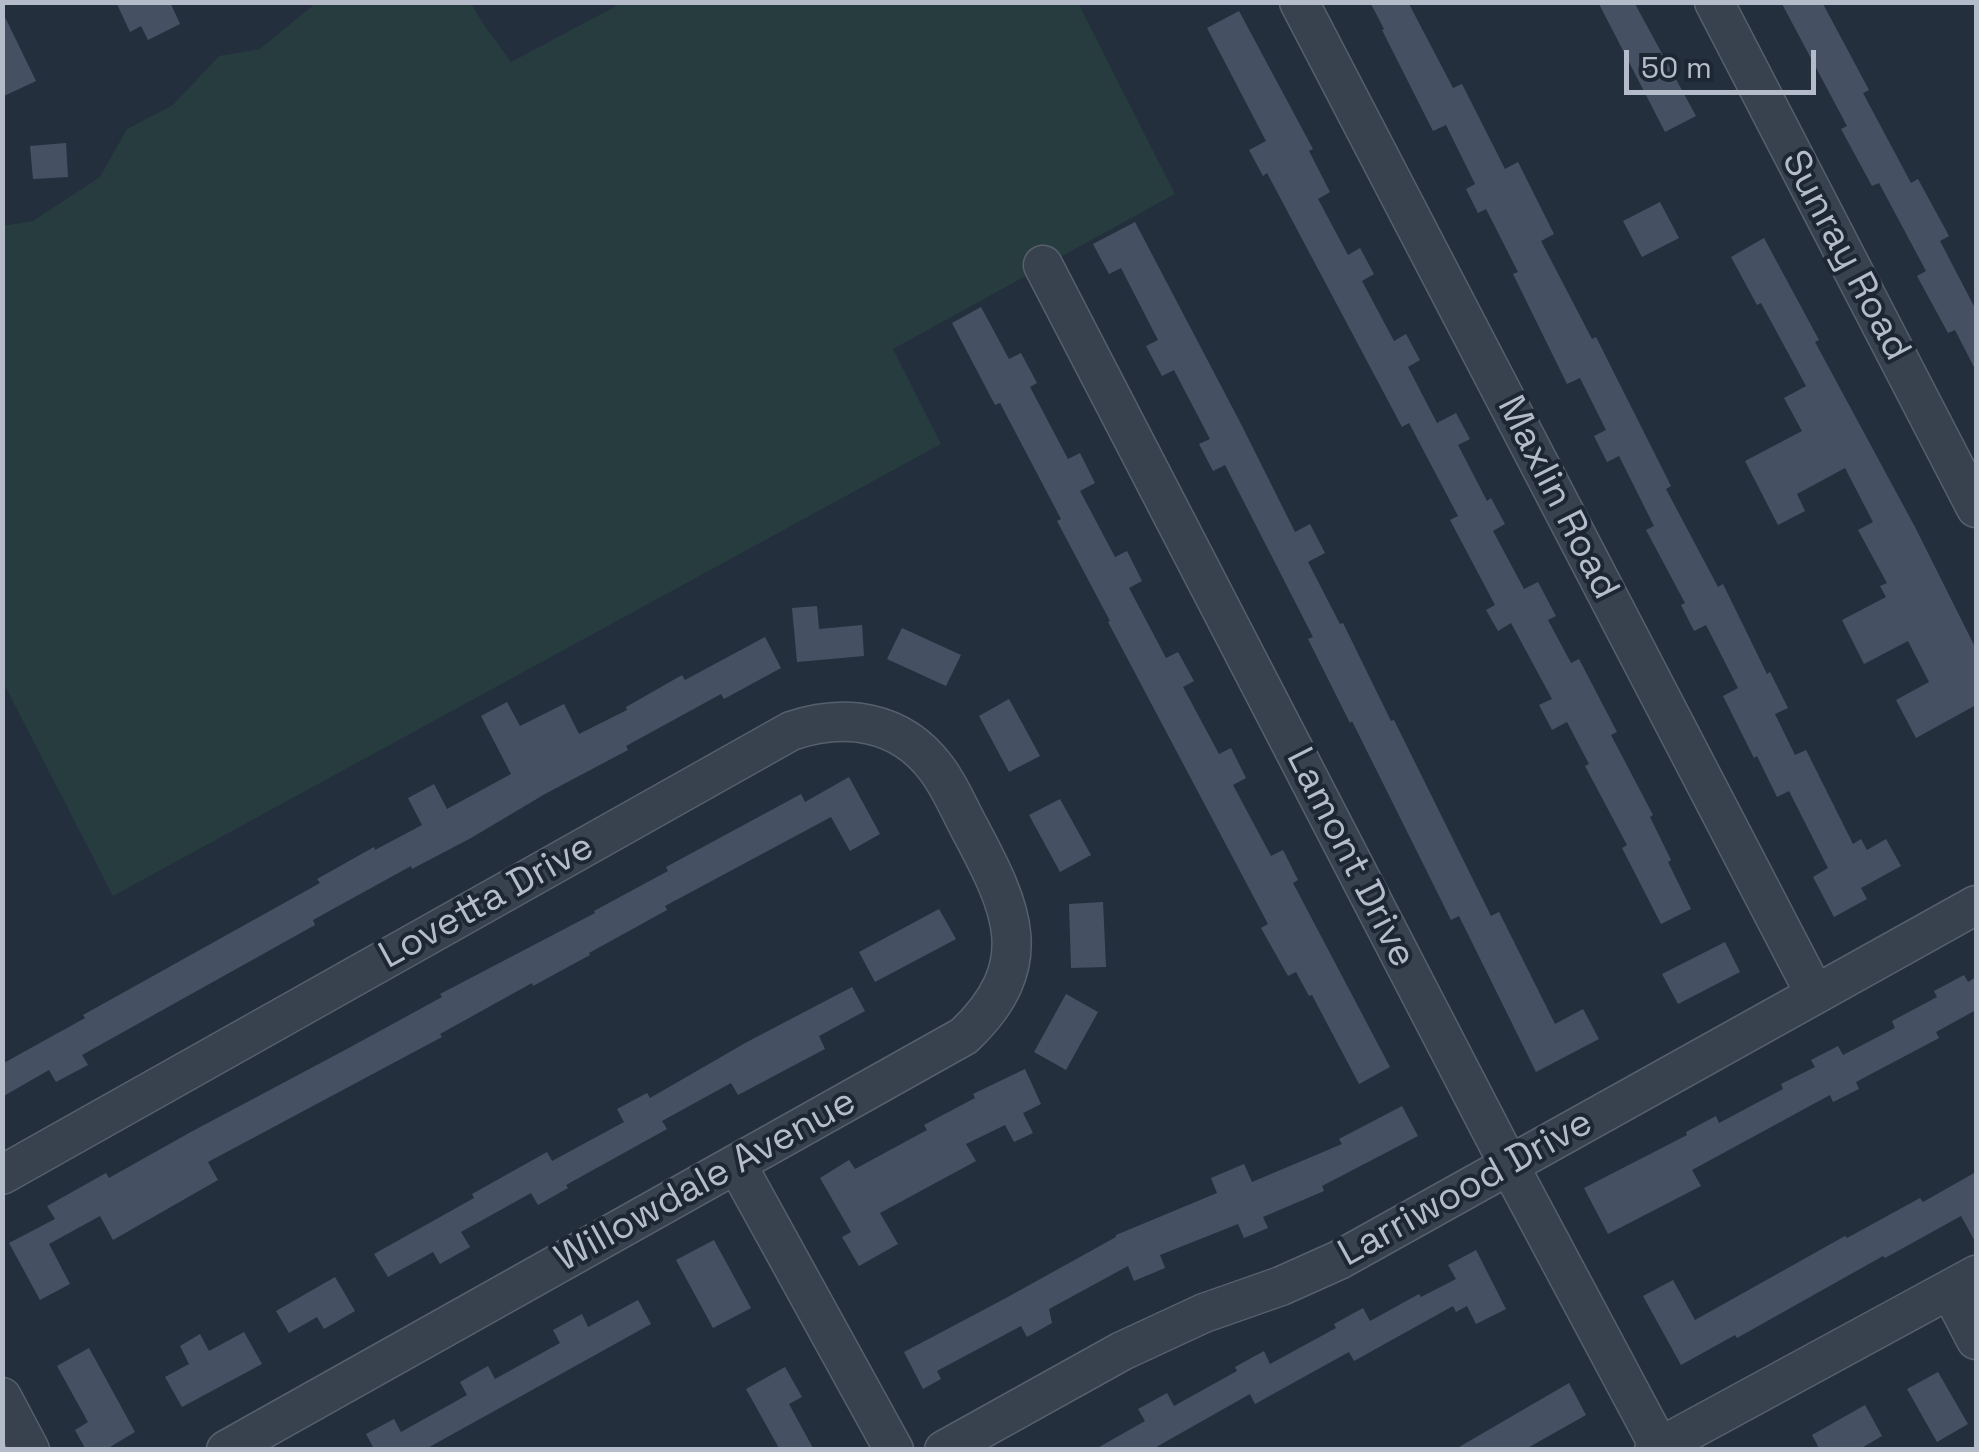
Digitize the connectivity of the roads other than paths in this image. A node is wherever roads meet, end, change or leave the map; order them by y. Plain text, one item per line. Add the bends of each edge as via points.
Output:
1 (1299, 2) edge
2 (1714, 2) edge
3 (1043, 265) dead end
4 (1976, 508) edge
5 (959, 808) joint
6 (1976, 905) edge
7 (1815, 994) junction
8 (737, 1165) junction
9 (1509, 1165) junction
10 (2, 1175) edge
11 (1963, 1282) edge
12 (1976, 1340) edge
13 (2, 1397) edge
14 (1658, 1448) edge
15 (30, 1450) edge
16 (226, 1450) edge
17 (894, 1450) edge
18 (944, 1450) edge

1 - 7 street, Maxlin Road
2 - 4 street, Sunray Road
3 - 9 street, Lamont Drive
5 - 8 street, Willowdale Avenue via 1008,907 1010,964 1000,992 964,1036
5 - 10 street, Lovetta Drive via 937,769 894,733 864,722 814,723
6 - 7 street, Larriwood Drive
7 - 9 street, Larriwood Drive
8 - 16 street, Willowdale Avenue
8 - 17 street
9 - 14 street, Lamont Drive
9 - 18 street, Larriwood Drive via 1339,1260 1122,1351
11 - 12 street
11 - 14 street
13 - 15 street

